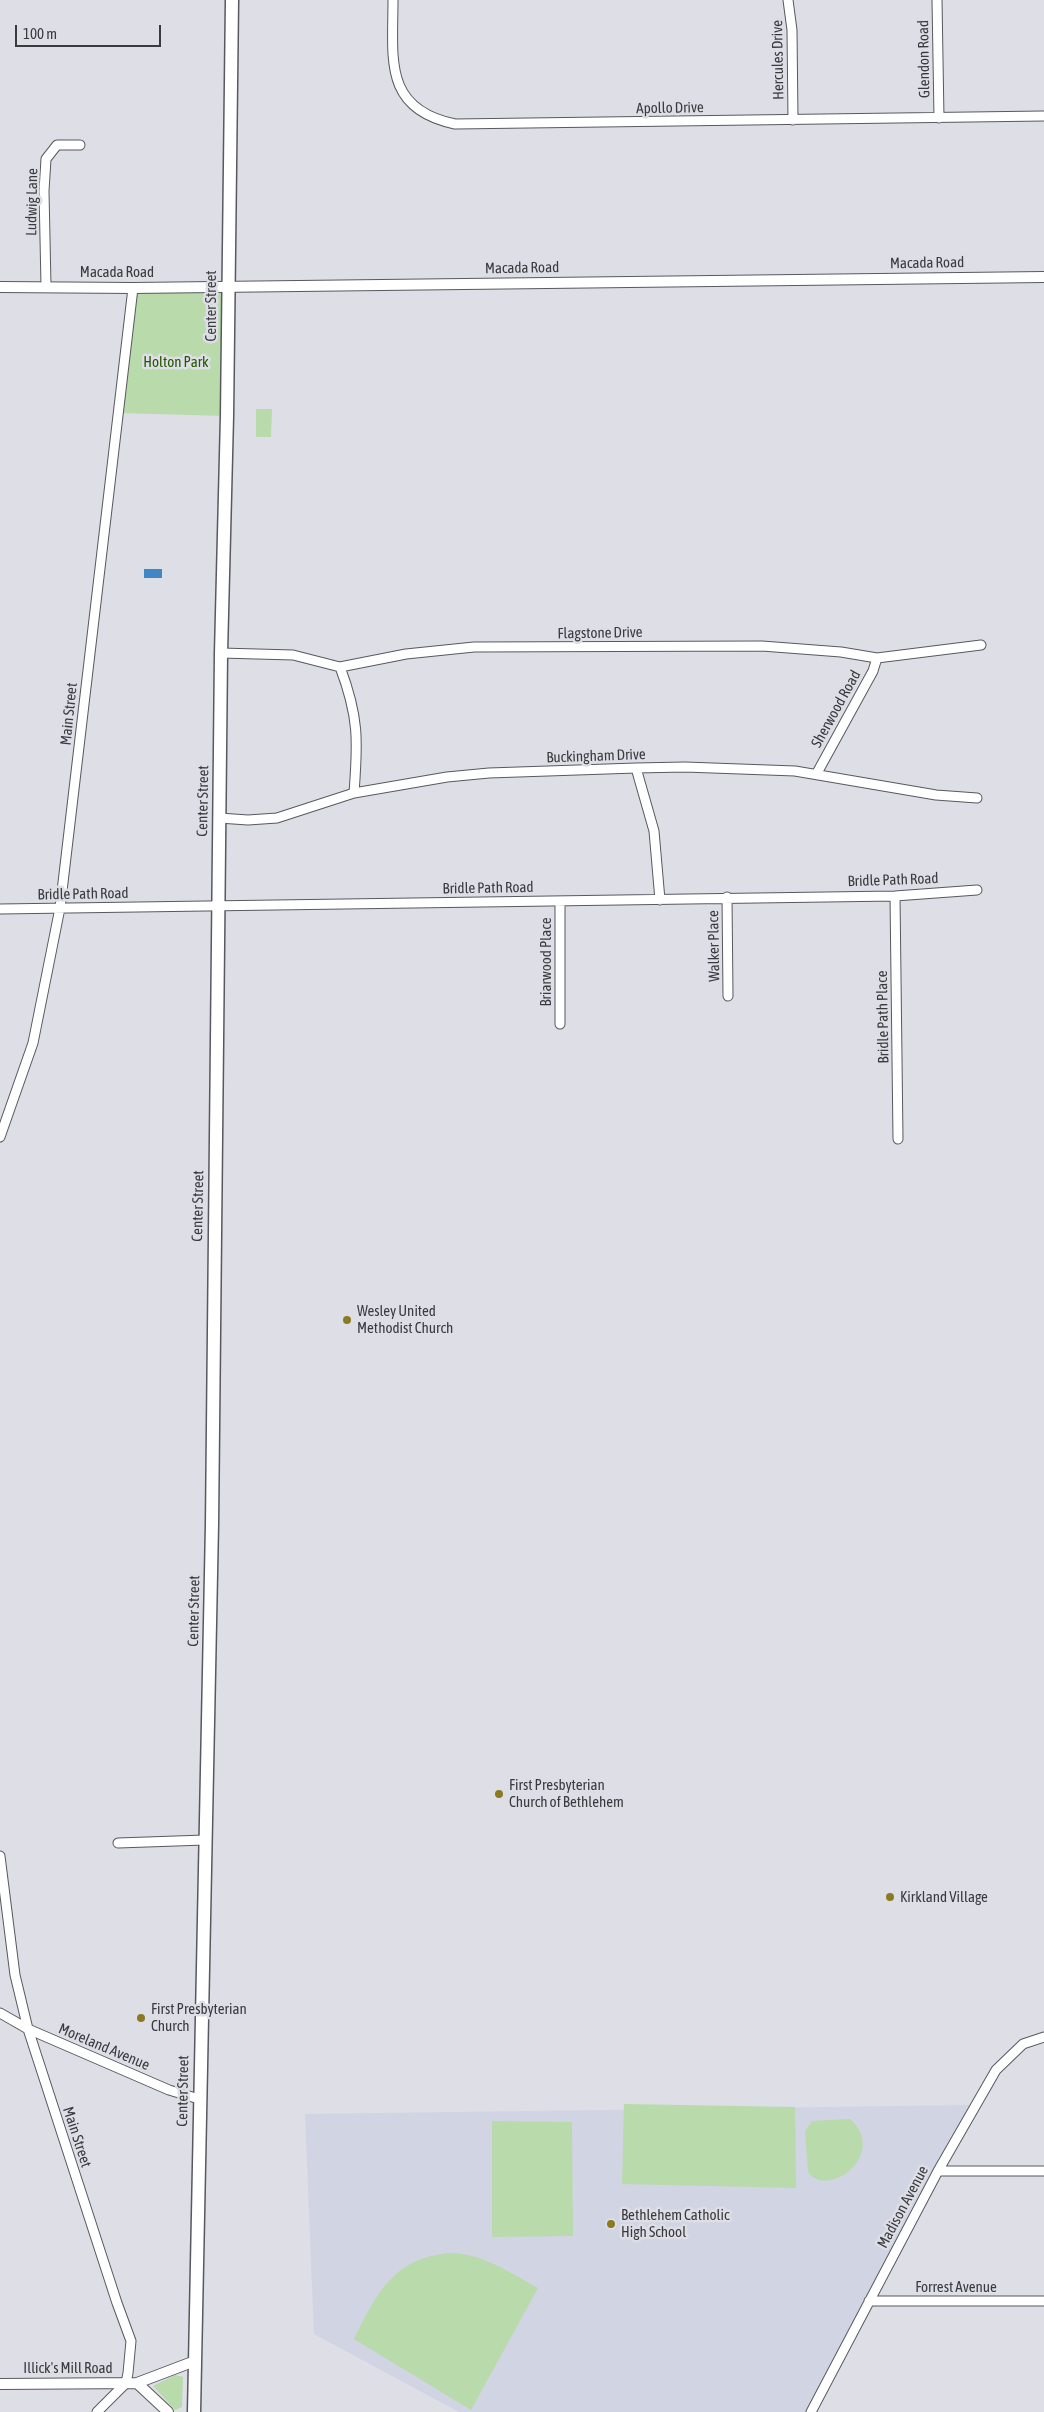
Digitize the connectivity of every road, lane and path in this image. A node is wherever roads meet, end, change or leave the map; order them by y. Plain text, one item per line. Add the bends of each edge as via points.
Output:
1 (232, 0) edge
2 (393, 0) edge
3 (788, 0) edge
4 (937, 0) edge
5 (1044, 116) edge
6 (939, 118) junction
7 (793, 120) junction
8 (80, 145) dead end
9 (1044, 277) edge
10 (46, 286) junction
11 (227, 286) junction
12 (0, 287) edge
13 (133, 288) junction
14 (980, 645) dead end
15 (221, 652) junction
16 (877, 658) junction
17 (340, 667) junction
18 (636, 768) junction
19 (817, 773) junction
20 (354, 794) junction
21 (976, 798) dead end
22 (219, 818) junction
23 (977, 890) dead end
24 (895, 896) junction
25 (727, 897) junction
26 (660, 900) junction
27 (560, 901) junction
28 (218, 906) junction
29 (60, 908) junction
30 (0, 909) edge
31 (728, 996) dead end
32 (560, 1024) dead end
33 (0, 1137) edge
34 (898, 1139) dead end
35 (205, 1840) junction
36 (118, 1843) dead end
37 (0, 1856) edge
38 (0, 2013) edge
39 (28, 2029) junction
40 (1044, 2037) edge
41 (199, 2100) junction
42 (938, 2171) junction
43 (1044, 2171) edge
44 (1044, 2300) edge
45 (869, 2302) junction
46 (195, 2361) junction
47 (131, 2383) junction
48 (0, 2384) edge
49 (97, 2412) edge
50 (168, 2412) edge
51 (194, 2412) edge
52 (811, 2412) edge

1 - 11 main road, Center Street
2 - 7 street, Apollo Drive via 393,64 398,87 416,107 442,121 466,124
3 - 7 street, Hercules Drive via 792,30
4 - 6 street, Glendon Road
5 - 6 street, Apollo Drive
6 - 7 street, Apollo Drive
8 - 10 street, Ludwig Lane via 57,145 46,159
9 - 11 street, Macada Road
10 - 12 street, Macada Road
10 - 13 street, Macada Road
11 - 13 street, Macada Road
11 - 15 main road, Center Street
13 - 29 street, Main Street
14 - 16 street, Flagstone Drive
15 - 17 street, Flagstone Drive via 293,655
15 - 22 main road, Center Street
16 - 17 street, Flagstone Drive via 762,646 474,648 406,654
16 - 19 street, Sherwood Road via 869,679
17 - 20 street via 356,718
18 - 19 street, Buckingham Drive via 777,769
18 - 20 street, Buckingham Drive via 480,773
18 - 26 street via 654,830
19 - 21 street, Buckingham Drive via 936,795
20 - 22 street, Buckingham Drive via 277,818
22 - 28 main road, Center Street
23 - 24 street, Bridle Path Road
24 - 25 street, Bridle Path Road
24 - 34 street, Bridle Path Place
25 - 26 street, Bridle Path Road
25 - 31 street, Walker Place
26 - 27 street, Bridle Path Road
27 - 28 street, Bridle Path Road
27 - 32 street, Briarwood Place
28 - 29 street, Bridle Path Road
28 - 35 main road, Center Street via 212,1534
29 - 30 street, Bridle Path Road
29 - 33 street, Main Street via 33,1043
35 - 36 street
35 - 41 main road, Center Street
37 - 39 street, Main Street via 15,1975
38 - 39 street, Moreland Avenue
39 - 41 street, Moreland Avenue
39 - 47 street, Main Street via 131,2341
40 - 42 street, Madison Avenue via 1023,2044 996,2070
41 - 46 main road, Center Street
42 - 43 street
42 - 45 street, Madison Avenue
44 - 45 street, Forrest Avenue
45 - 52 street, Madison Avenue
46 - 47 street, Illick's Mill Road
46 - 51 main road, Center Street
47 - 48 street, Illick's Mill Road
47 - 49 street
47 - 50 street

